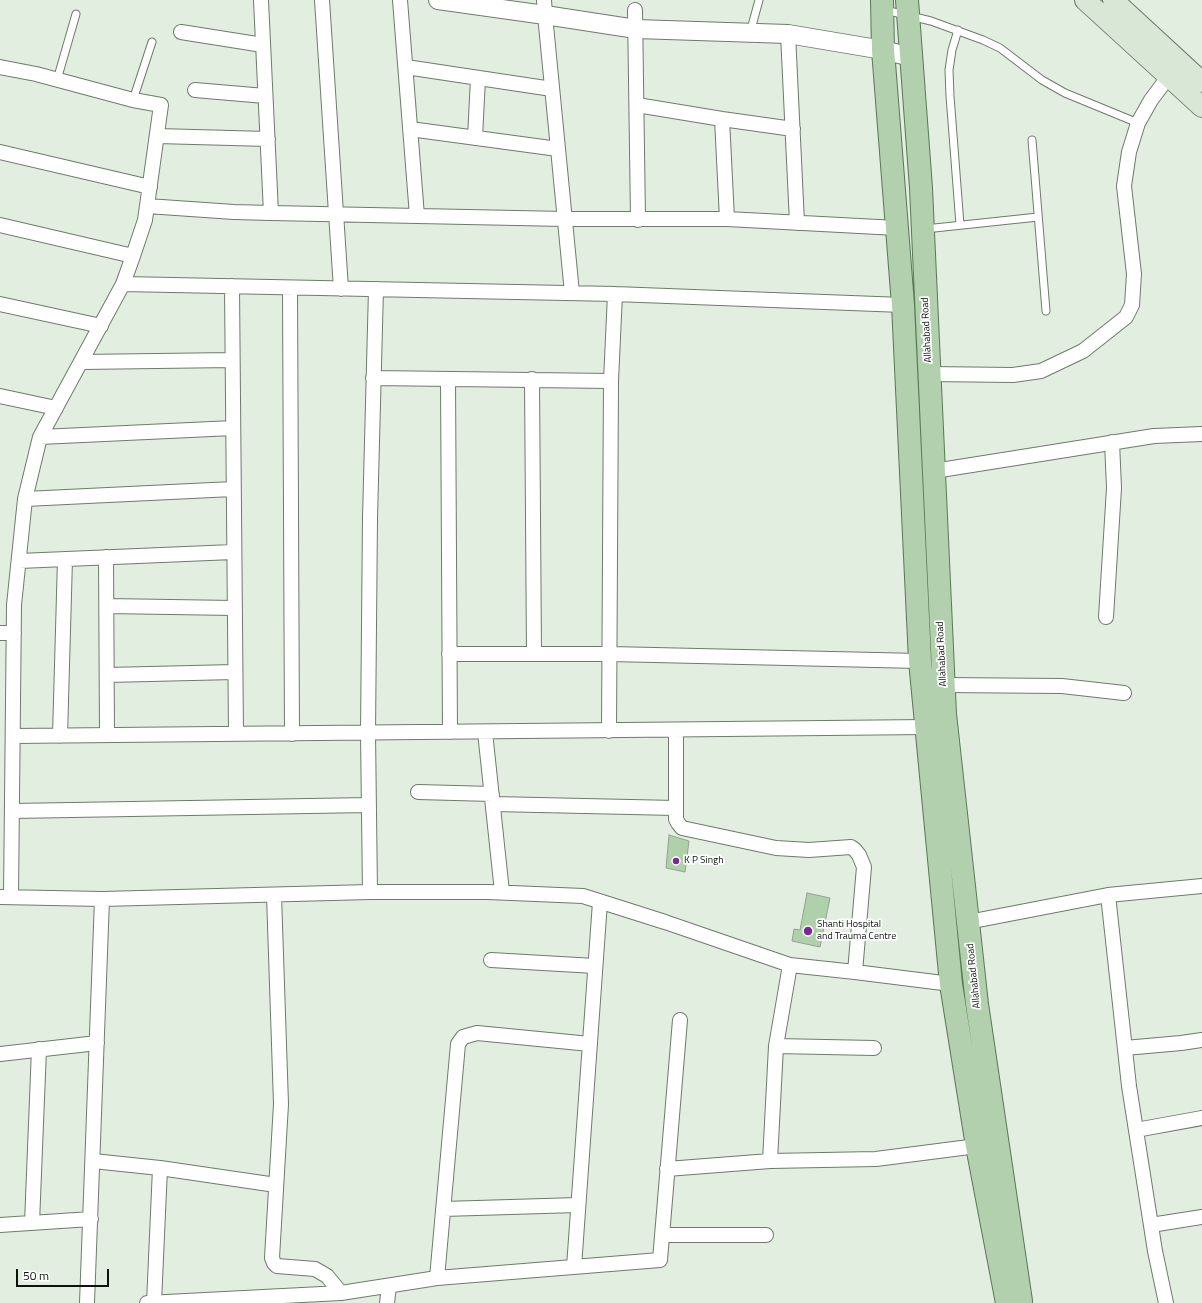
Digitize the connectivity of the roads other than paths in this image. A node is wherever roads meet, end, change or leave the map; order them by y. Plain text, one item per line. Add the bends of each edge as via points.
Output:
1 (261, 0) edge
2 (322, 0) edge
3 (400, 0) edge
4 (438, 0) edge
5 (759, 0) edge
6 (1113, 0) edge
7 (1089, 1) edge
8 (882, 5) edge
9 (544, 7) edge
10 (908, 7) edge
11 (635, 10) dead end
12 (76, 14) dead end
13 (636, 29) junction
14 (958, 30) junction
15 (182, 32) dead end
16 (750, 33) junction
17 (788, 34) junction
18 (152, 42) dead end
19 (263, 45) junction
20 (883, 50) junction
21 (1156, 52) junction
22 (911, 57) junction
23 (0, 67) edge
24 (406, 67) junction
25 (1169, 76) junction
26 (478, 78) junction
27 (57, 80) junction
28 (1202, 82) edge
29 (195, 90) dead end
30 (552, 90) junction
31 (266, 96) junction
32 (133, 100) junction
33 (637, 105) junction
34 (1202, 107) edge
35 (722, 119) junction
36 (1138, 123) junction
37 (410, 129) junction
38 (793, 129) junction
39 (156, 136) junction
40 (475, 138) junction
41 (268, 139) junction
42 (1032, 140) dead end
43 (558, 149) junction
44 (0, 152) edge
45 (150, 187) junction
46 (147, 206) junction
47 (271, 212) junction
48 (337, 214) junction
49 (417, 216) junction
50 (1038, 217) junction
51 (565, 219) junction
52 (727, 219) junction
53 (638, 220) junction
54 (797, 223) junction
55 (0, 225) edge
56 (960, 225) junction
57 (897, 228) junction
58 (923, 230) junction
59 (133, 256) junction
60 (123, 284) junction
61 (232, 286) junction
62 (290, 288) junction
63 (341, 289) junction
64 (376, 290) junction
65 (572, 294) junction
66 (615, 294) junction
67 (0, 304) edge
68 (904, 305) junction
69 (1046, 311) dead end
70 (100, 326) junction
71 (232, 360) junction
72 (81, 362) junction
73 (929, 374) junction
74 (373, 378) junction
75 (448, 379) junction
76 (532, 379) junction
77 (611, 380) junction
78 (0, 396) edge
79 (56, 408) junction
80 (233, 428) junction
81 (1202, 434) edge
82 (40, 437) junction
83 (1112, 442) junction
84 (934, 471) junction
85 (233, 490) junction
86 (25, 499) junction
87 (234, 552) junction
88 (106, 557) junction
89 (65, 559) junction
90 (19, 561) junction
91 (107, 606) junction
92 (234, 608) junction
93 (1106, 618) dead end
94 (7, 633) edge
95 (449, 654) junction
96 (534, 654) junction
97 (610, 654) junction
98 (920, 661) junction
99 (235, 672) junction
100 (107, 675) junction
101 (943, 685) junction
102 (1124, 693) dead end
103 (927, 727) junction
104 (676, 730) junction
105 (610, 731) junction
106 (450, 732) junction
107 (485, 732) junction
108 (368, 733) junction
109 (236, 734) junction
110 (292, 734) junction
111 (13, 736) junction
112 (60, 736) junction
113 (107, 736) junction
114 (418, 792) dead end
115 (492, 799) junction
116 (369, 805) junction
117 (676, 808) junction
118 (12, 811) junction
119 (1202, 886) edge
120 (370, 892) junction
121 (502, 892) junction
122 (274, 894) junction
123 (1108, 895) junction
124 (6, 897) edge
125 (102, 900) junction
126 (600, 902) junction
127 (968, 922) junction
128 (491, 960) dead end
129 (790, 965) junction
130 (596, 966) junction
131 (855, 972) junction
132 (951, 984) junction
133 (680, 1020) dead end
134 (1202, 1040) edge
135 (98, 1043) junction
136 (590, 1044) junction
137 (776, 1046) junction
138 (874, 1048) dead end
139 (1125, 1048) junction
140 (39, 1049) junction
141 (0, 1054) edge
142 (1202, 1118) edge
143 (1136, 1130) junction
144 (977, 1146) junction
145 (93, 1161) junction
146 (770, 1162) junction
147 (160, 1168) junction
148 (667, 1169) junction
149 (276, 1185) junction
150 (578, 1205) junction
151 (443, 1209) junction
152 (1202, 1217) edge
153 (91, 1219) junction
154 (32, 1222) junction
155 (0, 1224) edge
156 (1151, 1225) junction
157 (663, 1235) junction
158 (766, 1235) dead end
159 (574, 1267) junction
160 (437, 1278) junction
161 (389, 1286) junction
162 (341, 1293) junction
163 (87, 1303) edge
164 (147, 1303) edge
165 (154, 1303) edge
166 (387, 1303) edge
167 (1007, 1303) edge
168 (1021, 1303) edge
169 (1166, 1303) edge

1 - 19 street
2 - 48 street
3 - 24 street
4 - 9 street
5 - 16 lane
6 - 21 main road
7 - 21 main road
8 - 10 lane
8 - 20 main road
9 - 13 street
9 - 30 street
10 - 14 lane
10 - 22 main road, Allahabad Road
11 - 13 street
12 - 27 lane
13 - 16 street
13 - 33 street
14 - 36 lane via 1000,48 1042,80 1066,93
14 - 56 lane via 952,50 950,90
15 - 19 street
16 - 17 street
17 - 20 street
17 - 38 street
18 - 32 lane
19 - 31 street
20 - 22 street
20 - 57 main road
21 - 25 main road
21 - 28 main road
22 - 58 main road, Allahabad Road
23 - 27 street
24 - 26 street
24 - 37 street
25 - 34 main road
25 - 36 street
26 - 30 street
26 - 40 street
27 - 32 street
29 - 31 street
30 - 43 street
31 - 41 street
32 - 39 street via 161,105
33 - 35 street
33 - 53 street
35 - 38 street
35 - 52 street
36 - 73 street via 1129,152 1124,186 1134,274 1132,305 1126,317 1083,351 1041,371 1013,375
37 - 40 street
37 - 49 street
38 - 54 street
39 - 41 street
39 - 45 street
40 - 43 street
41 - 47 street
42 - 50 lane
43 - 51 street
44 - 45 street
45 - 46 street
46 - 47 street
46 - 59 street
47 - 48 street
48 - 49 street
48 - 63 street
49 - 51 street
50 - 56 lane
50 - 69 lane
51 - 53 street
51 - 65 street
52 - 53 street
52 - 54 street
54 - 57 street
55 - 59 street
56 - 58 lane
57 - 68 main road
58 - 73 main road, Allahabad Road
59 - 60 street
60 - 61 street
60 - 70 street
61 - 62 street
61 - 71 street
62 - 63 street
62 - 110 street
63 - 64 street
64 - 65 street
64 - 74 street
65 - 66 street
66 - 68 street
66 - 77 street
67 - 70 street
68 - 98 main road
70 - 72 street
71 - 72 street
71 - 80 street
72 - 79 street
73 - 84 main road, Allahabad Road
74 - 75 street
74 - 108 street
75 - 76 street
75 - 95 street
76 - 77 street
76 - 96 street
77 - 97 street
78 - 79 street
79 - 82 street
80 - 82 street
80 - 85 street
81 - 83 street via 1154,436
82 - 86 street
83 - 84 street
83 - 93 street via 1114,488
84 - 101 main road, Allahabad Road
85 - 86 street
85 - 87 street
86 - 90 street
87 - 88 street
87 - 92 street
88 - 89 street
88 - 91 street
89 - 90 street
89 - 112 street
90 - 94 street via 14,605
91 - 92 street
91 - 100 street
92 - 99 street
94 - 111 street
95 - 96 street
95 - 106 street
96 - 97 street
97 - 98 street
97 - 105 street
98 - 103 main road
99 - 100 street
99 - 109 street
100 - 113 street
101 - 102 street via 1062,686
101 - 127 main road, Allahabad Road
103 - 104 street
103 - 132 main road
104 - 105 street
104 - 117 street
105 - 107 street
106 - 107 street
106 - 108 street
107 - 115 street
108 - 110 street
108 - 116 street
109 - 110 street
109 - 113 street
111 - 112 street
111 - 118 street
112 - 113 street
114 - 115 street
115 - 117 street
115 - 121 street
116 - 118 street
116 - 120 street
117 - 131 street via 676,819 682,828 776,848 809,850 850,847 855,850 864,867
118 - 124 street
119 - 123 street
120 - 121 street
120 - 122 street
121 - 126 street via 583,896
122 - 125 street
122 - 149 street via 281,1104
123 - 127 street
123 - 139 street
124 - 125 street
125 - 135 street
126 - 129 street
126 - 130 street
127 - 168 main road, Allahabad Road via 978,1012
128 - 130 street
129 - 131 street
129 - 137 street
130 - 136 street
131 - 132 street
132 - 144 main road
133 - 148 street
134 - 139 street
135 - 140 street
135 - 145 street
136 - 150 street
136 - 151 street via 477,1033 464,1037 458,1044
137 - 138 street
137 - 146 street
139 - 143 street
140 - 141 street
140 - 154 street
142 - 143 street
143 - 156 street
144 - 146 street via 876,1159
144 - 167 main road
145 - 147 street
145 - 153 street
146 - 148 street
147 - 149 street
147 - 165 street
148 - 157 street
149 - 162 street via 271,1253 274,1263 277,1266 315,1269 327,1276
150 - 151 street
150 - 159 street
151 - 160 street
152 - 156 street
153 - 154 street
153 - 163 street
154 - 155 street
156 - 169 street
157 - 158 street
157 - 159 street via 660,1260
159 - 160 street
160 - 161 street
161 - 162 street
161 - 166 street
162 - 165 street
164 - 165 street

